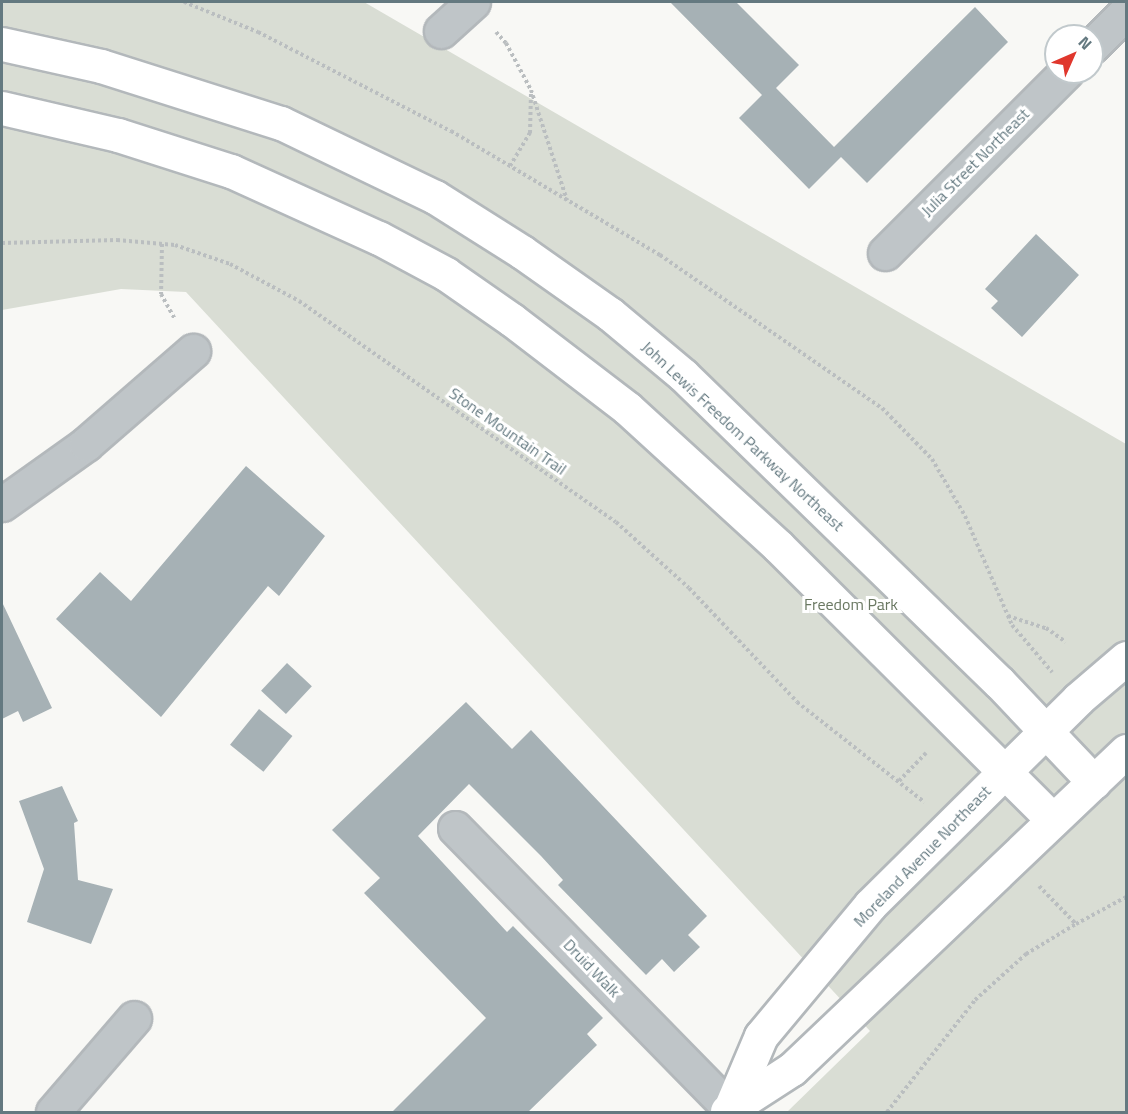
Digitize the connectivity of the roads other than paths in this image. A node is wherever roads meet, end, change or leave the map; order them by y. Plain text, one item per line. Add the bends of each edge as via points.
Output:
1 (472, 3) edge
2 (1126, 12) edge
3 (441, 31) dead end
4 (1104, 34) edge
5 (2, 44) edge
6 (1054, 84) edge
7 (2, 108) edge
8 (885, 253) dead end
9 (193, 351) road end
10 (2, 504) edge
11 (1126, 658) edge
12 (1046, 732) junction
13 (1126, 751) edge
14 (1004, 772) junction
15 (1094, 782) junction
16 (1053, 820) junction
17 (455, 828) dead end
18 (134, 1018) dead end
19 (728, 1111) edge
20 (53, 1113) edge

1 - 3 street
2 - 4 street
5 - 12 highway, John Lewis Freedom Parkway Northeast via 101,66 281,123 385,170 493,233 610,314 683,375
6 - 8 street, Julia Street Northeast
7 - 14 highway via 118,135 231,171 331,214 446,274 568,359 627,408 778,546
9 - 10 street via 86,444
11 - 12 highway, Moreland Avenue Northeast
12 - 14 highway, Moreland Avenue Northeast
12 - 15 highway, John Lewis Freedom Parkway Northeast
13 - 15 highway
14 - 16 highway
14 - 19 highway, Moreland Avenue Northeast via 870,905 769,1028
15 - 16 highway
16 - 19 highway via 792,1070
17 - 19 street, Druid Walk
18 - 20 street

